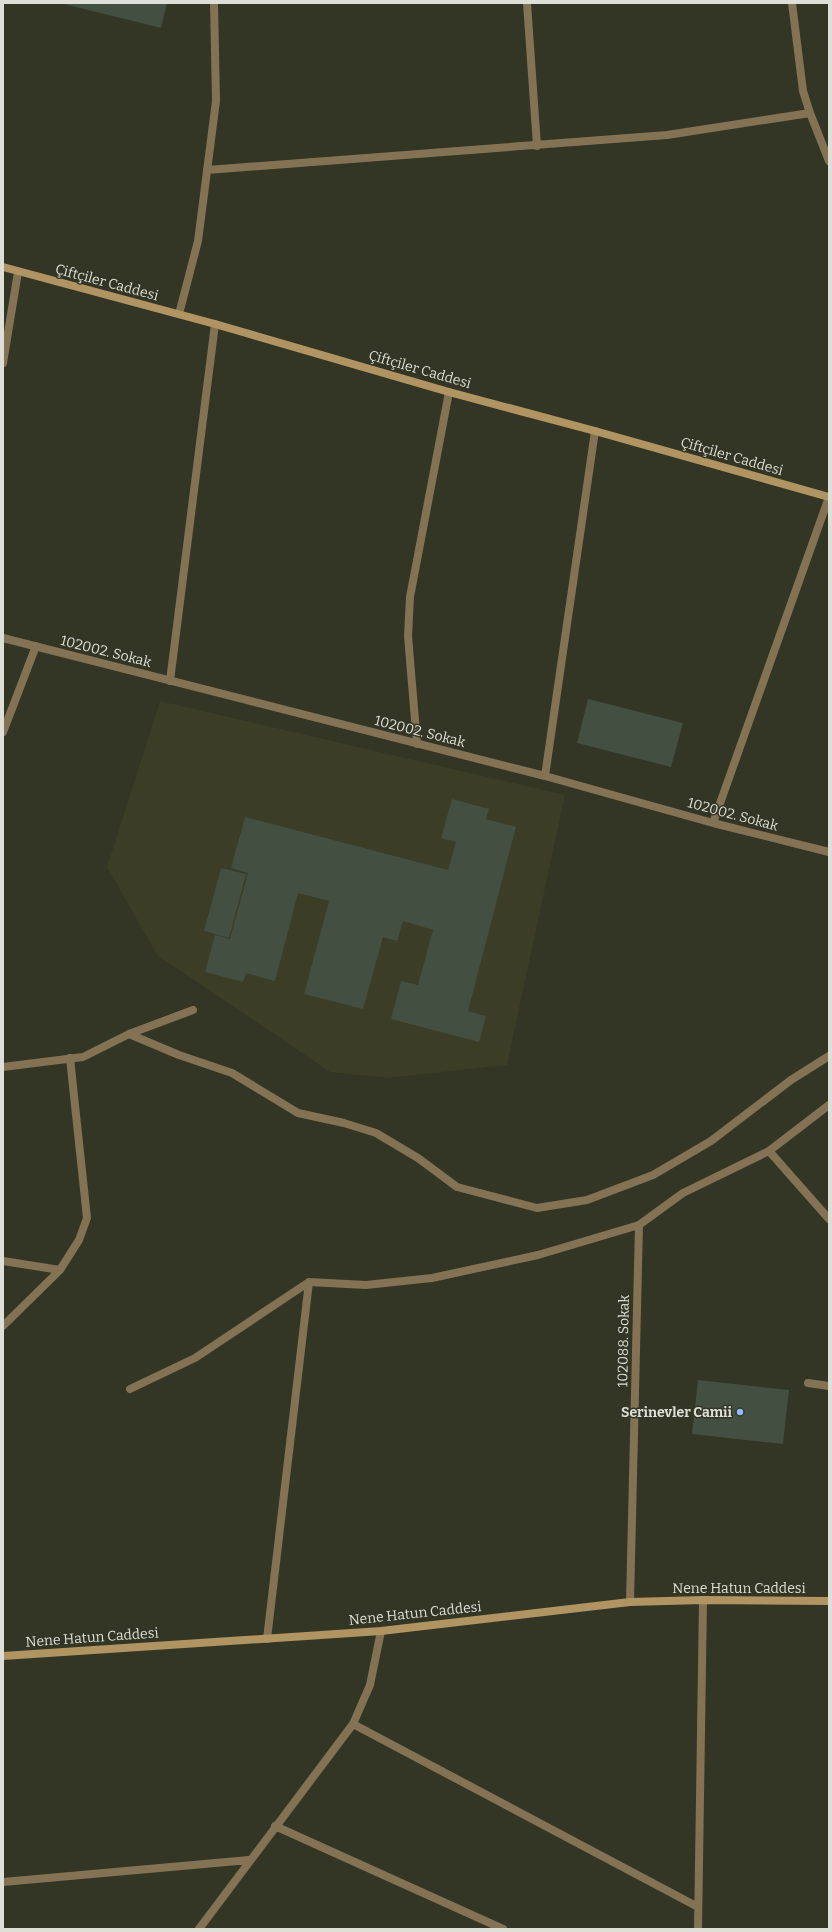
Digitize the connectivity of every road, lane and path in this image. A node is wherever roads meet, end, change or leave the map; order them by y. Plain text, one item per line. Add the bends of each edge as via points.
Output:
1 (214, 3) edge
2 (527, 3) edge
3 (792, 3) edge
4 (810, 113) junction
5 (537, 146) junction
6 (829, 161) edge
7 (207, 170) junction
8 (3, 267) edge
9 (18, 272) junction
10 (179, 314) junction
11 (215, 324) junction
12 (3, 363) edge
13 (449, 392) junction
14 (595, 431) junction
15 (829, 497) edge
16 (3, 638) edge
17 (36, 646) junction
18 (170, 681) junction
19 (3, 732) edge
20 (417, 744) junction
21 (545, 776) junction
22 (713, 823) junction
23 (829, 852) edge
24 (193, 1010) dead end
25 (129, 1034) junction
26 (829, 1056) edge
27 (70, 1058) junction
28 (3, 1067) edge
29 (829, 1105) edge
30 (769, 1151) junction
31 (829, 1219) edge
32 (638, 1225) junction
33 (3, 1261) edge
34 (60, 1270) junction
35 (308, 1282) junction
36 (3, 1326) edge
37 (808, 1383) dead end
38 (829, 1386) edge
39 (130, 1389) dead end
40 (703, 1600) junction
41 (829, 1601) edge
42 (630, 1602) junction
43 (381, 1632) junction
44 (267, 1639) junction
45 (3, 1656) edge
46 (353, 1724) junction
47 (275, 1826) junction
48 (249, 1860) junction
49 (3, 1882) edge
50 (698, 1907) junction
51 (198, 1929) edge
52 (503, 1929) edge
53 (698, 1929) edge

1 - 7 street via 216,101
2 - 5 street
3 - 4 street via 803,91
4 - 5 street via 667,135
4 - 6 street
5 - 7 street
7 - 10 street via 198,241
8 - 9 street, Çiftçiler Caddesi
9 - 10 street, Çiftçiler Caddesi
9 - 12 street
10 - 11 street, Çiftçiler Caddesi
11 - 13 street, Çiftçiler Caddesi
11 - 18 street
13 - 14 street, Çiftçiler Caddesi
13 - 20 street via 410,597 408,636
14 - 15 street, Çiftçiler Caddesi
14 - 21 street
15 - 22 street
16 - 17 street, 102002. Sokak
17 - 18 street, 102002. Sokak
17 - 19 street
18 - 20 street, 102002. Sokak
20 - 21 street, 102002. Sokak
21 - 22 street, 102002. Sokak
22 - 23 street, 102002. Sokak
24 - 25 street
25 - 26 street via 232,1073 298,1113 376,1133 418,1158 457,1187 537,1208 587,1200 653,1175 711,1141 791,1080
25 - 27 street via 83,1057
27 - 28 street
27 - 34 street via 86,1218 79,1240
29 - 30 street
30 - 31 street
30 - 32 street via 683,1193
32 - 35 street via 538,1255 432,1278 366,1285
32 - 42 street, 102088. Sokak
33 - 34 street
34 - 36 street
35 - 39 street via 194,1358
35 - 44 street
37 - 38 street
40 - 41 street, Nene Hatun Caddesi
40 - 42 street, Nene Hatun Caddesi
40 - 50 street
42 - 43 street, Nene Hatun Caddesi
43 - 44 street, Nene Hatun Caddesi
43 - 46 street via 370,1685
44 - 45 street, Nene Hatun Caddesi
46 - 47 street
46 - 50 street
47 - 48 street
47 - 52 street
48 - 49 street
48 - 51 street
50 - 53 street

